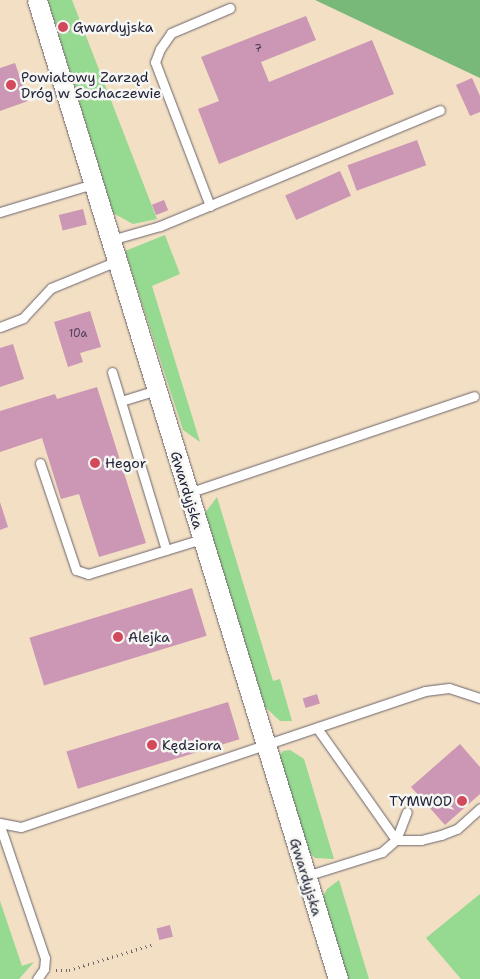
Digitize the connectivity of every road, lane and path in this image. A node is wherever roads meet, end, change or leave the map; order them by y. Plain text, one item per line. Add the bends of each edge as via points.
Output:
1 (37, 0) edge
2 (230, 8) dead end
3 (440, 110) dead end
4 (93, 184) junction
5 (210, 206) junction
6 (0, 212) edge
7 (111, 240) junction
8 (117, 261) junction
9 (0, 327) edge
10 (112, 372) dead end
11 (157, 390) junction
12 (474, 396) dead end
13 (121, 401) junction
14 (40, 463) dead end
15 (188, 493) junction
16 (202, 539) junction
17 (166, 550) junction
18 (480, 698) edge
19 (316, 728) junction
20 (266, 746) junction
21 (480, 808) edge
22 (407, 812) dead end
23 (0, 824) edge
24 (396, 840) junction
25 (306, 876) junction
26 (154, 944) dead end
27 (44, 969) junction
28 (37, 979) edge
29 (338, 979) edge

1 - 4 street, Gwardyjska
2 - 5 lane via 172,33 155,62
3 - 5 lane
4 - 6 lane
4 - 7 street, Gwardyjska
5 - 7 lane via 160,226
7 - 8 street, Gwardyjska
8 - 9 lane via 51,288 23,318
8 - 11 street, Gwardyjska
10 - 13 lane
11 - 13 lane
11 - 15 street, Gwardyjska
12 - 15 lane
13 - 17 lane
14 - 17 lane via 76,570 88,574
15 - 16 street, Gwardyjska
16 - 17 lane
16 - 20 street, Gwardyjska
18 - 19 lane via 449,688 426,691
19 - 20 lane
19 - 24 lane
20 - 23 lane via 20,827
20 - 25 street, Gwardyjska
21 - 24 lane via 457,829 421,840
22 - 24 lane
23 - 27 lane via 45,958
24 - 25 lane via 382,852
25 - 29 street, Gwardyjska
26 - 27 path via 69,970
27 - 28 lane

